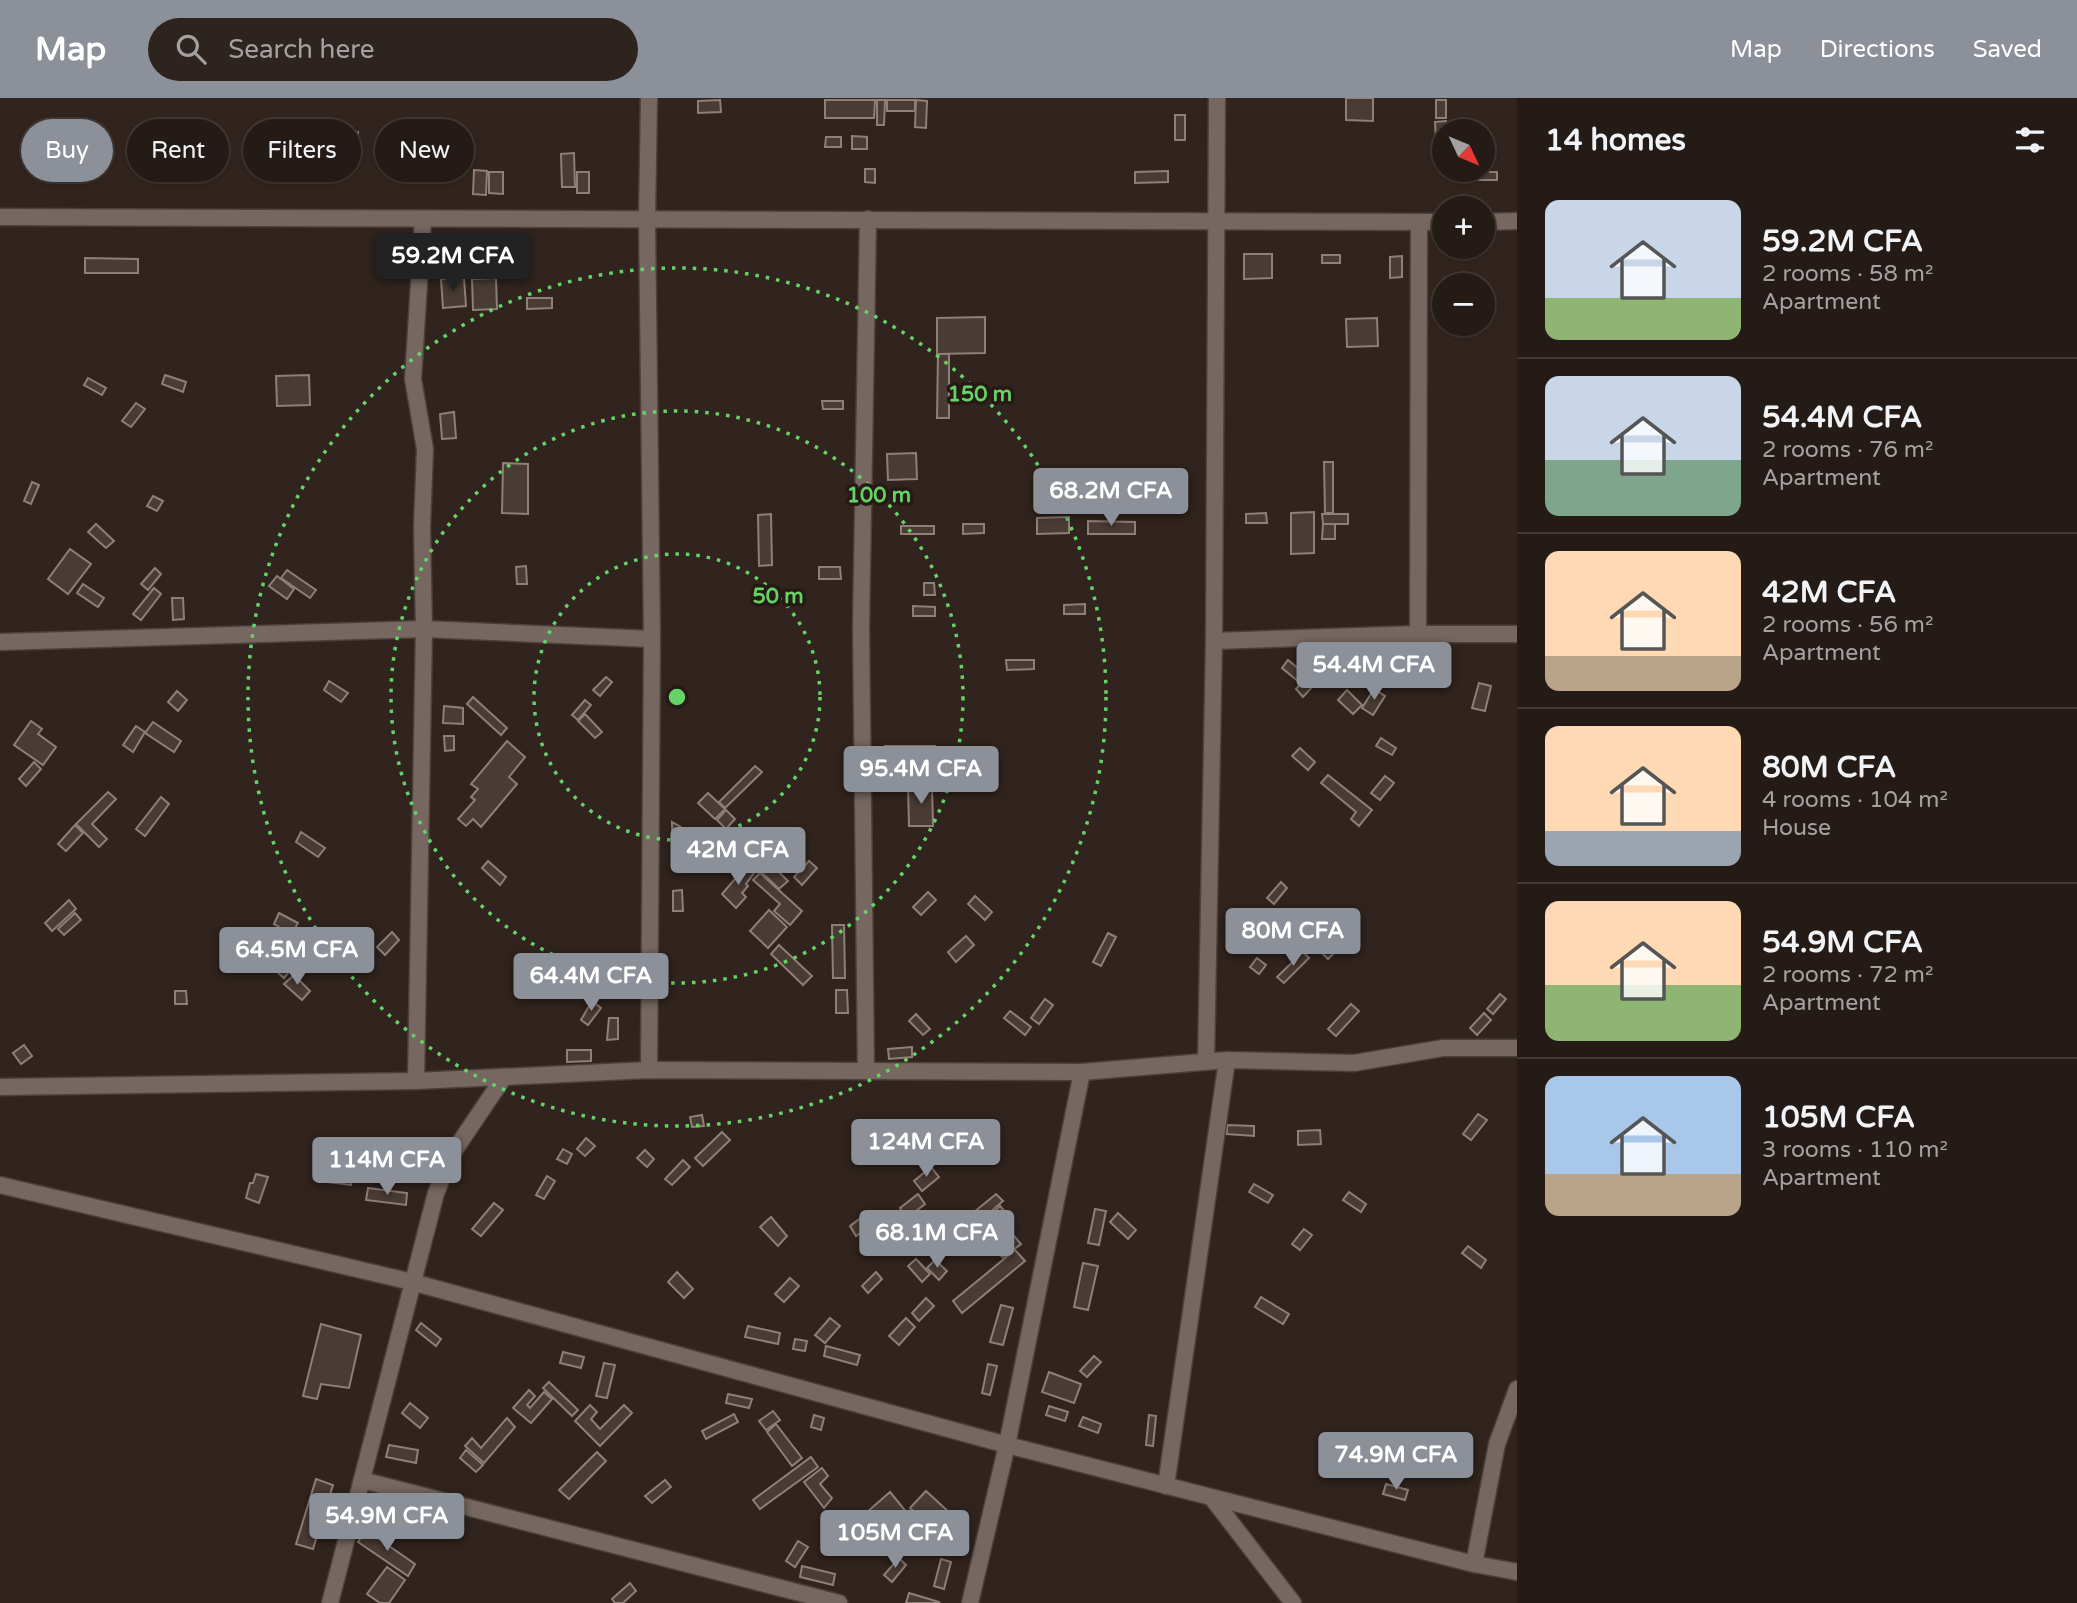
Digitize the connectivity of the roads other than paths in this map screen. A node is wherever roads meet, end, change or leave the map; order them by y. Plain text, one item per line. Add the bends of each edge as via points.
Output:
1 (649, 98) edge
2 (1217, 98) edge
3 (0, 217) edge
4 (423, 219) junction
5 (647, 219) junction
6 (868, 219) junction
7 (1216, 221) junction
8 (1517, 221) edge
9 (1419, 222) junction
10 (1432, 222) edge
11 (1495, 222) edge
12 (424, 629) junction
13 (1418, 634) junction
14 (1517, 634) edge
15 (652, 639) junction
16 (1214, 641) junction
17 (0, 642) edge
18 (1517, 1048) edge
19 (1227, 1060) junction
20 (1206, 1062) junction
21 (649, 1070) junction
22 (866, 1071) junction
23 (1082, 1072) junction
24 (504, 1077) junction
25 (416, 1081) junction
26 (0, 1087) edge
27 (0, 1185) edge
28 (412, 1282) junction
29 (1517, 1389) edge
30 (1007, 1445) junction
31 (362, 1480) junction
32 (1166, 1486) junction
33 (1212, 1498) junction
34 (1474, 1564) junction
35 (1516, 1570) edge
36 (330, 1603) edge
37 (839, 1603) edge
38 (970, 1603) edge
39 (1293, 1603) edge

1 - 5 street
2 - 7 street
3 - 4 street
4 - 5 street
4 - 12 street via 413,379 425,449
5 - 6 street
5 - 15 street
6 - 7 street
6 - 22 street via 861,626
7 - 9 street
7 - 16 street
8 - 11 street
9 - 10 street
9 - 13 street
12 - 15 street
12 - 17 street
12 - 25 street
13 - 14 street
13 - 16 street
15 - 21 street
16 - 20 street
18 - 19 street via 1443,1048 1354,1063
19 - 20 street
19 - 32 street
20 - 23 street
21 - 22 street
21 - 24 street
22 - 23 street
23 - 30 street
24 - 25 street
24 - 28 street via 452,1154 436,1193
25 - 26 street
27 - 28 street
28 - 30 street
28 - 31 street
29 - 34 street via 1497,1444
30 - 32 street
30 - 38 street
31 - 36 street
31 - 37 street
32 - 33 street
33 - 34 street
33 - 39 street
34 - 35 street

